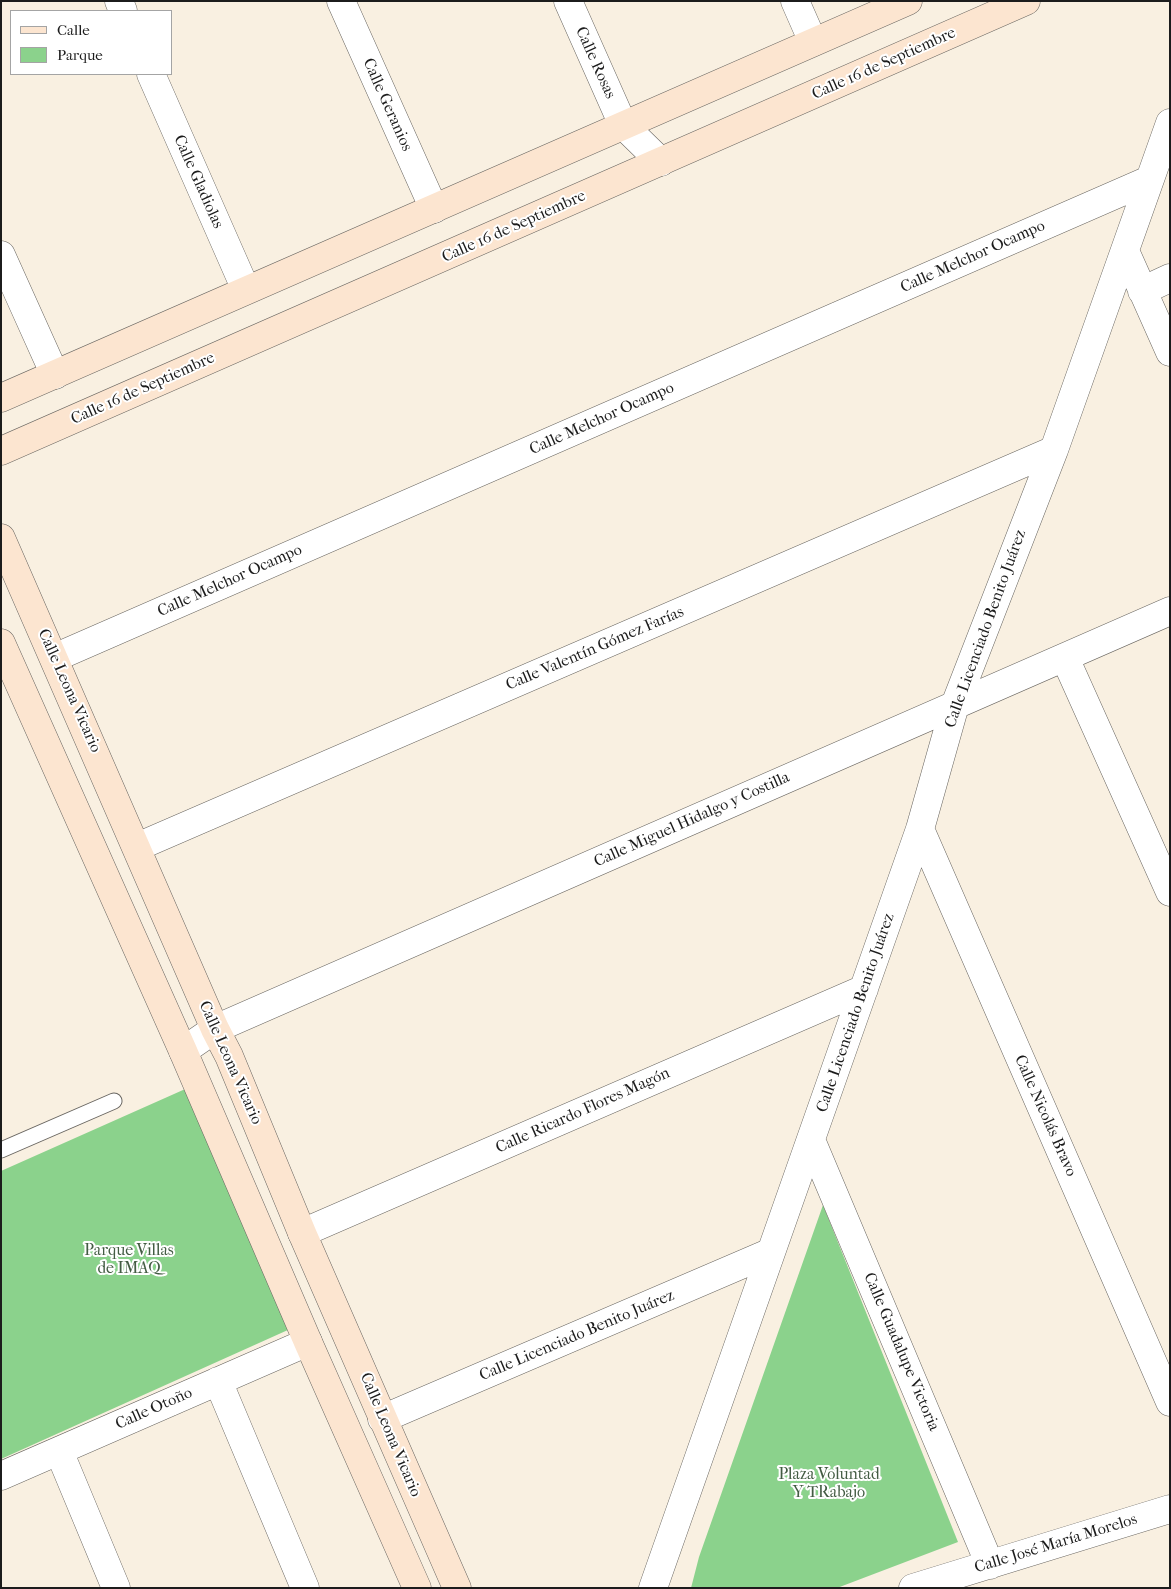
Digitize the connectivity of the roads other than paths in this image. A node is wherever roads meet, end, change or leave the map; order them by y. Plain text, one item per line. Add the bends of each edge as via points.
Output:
1 (341, 1) edge
2 (568, 1) edge
3 (795, 1) edge
4 (908, 1) edge
5 (1026, 1) edge
6 (813, 42) junction
7 (151, 75) edge
8 (1170, 123) edge
9 (622, 125) junction
10 (661, 162) junction
11 (1149, 180) junction
12 (434, 210) junction
13 (1125, 251) junction
14 (1, 255) edge
15 (1170, 278) edge
16 (246, 290) junction
17 (1142, 291) junction
18 (1170, 352) edge
19 (55, 375) junction
20 (1, 398) edge
21 (1054, 450) junction
22 (1, 451) edge
23 (1, 538) edge
24 (1170, 612) edge
25 (1, 644) edge
26 (54, 658) junction
27 (1065, 658) junction
28 (955, 705) junction
29 (920, 829) junction
30 (137, 847) junction
31 (1170, 892) edge
32 (864, 989) junction
33 (215, 1029) junction
34 (183, 1051) junction
35 (114, 1101) dead end
36 (811, 1140) junction
37 (1, 1150) edge
38 (302, 1233) junction
39 (772, 1252) junction
40 (308, 1342) junction
41 (218, 1381) junction
42 (1170, 1402) edge
43 (382, 1419) junction
44 (59, 1451) junction
45 (1, 1476) edge
46 (1170, 1509) edge
47 (990, 1565) junction
48 (116, 1588) edge
49 (305, 1588) edge
50 (417, 1588) edge
51 (457, 1588) edge
52 (653, 1588) edge
53 (913, 1588) edge

1 - 12 street, Calle Geranios
2 - 9 street, Calle Rosas
3 - 6 street
4 - 6 main road
5 - 10 main road, Calle 16 de Septiembre
6 - 9 main road
7 - 16 street, Calle Gladiolas
8 - 11 street, Calle Licenciado Benito Juárez
9 - 10 street
9 - 12 main road
10 - 22 main road, Calle 16 de Septiembre
11 - 13 street, Calle Licenciado Benito Juárez
11 - 26 street, Calle Melchor Ocampo
12 - 16 main road
13 - 17 street
13 - 21 street, Calle Licenciado Benito Juárez
14 - 19 street
15 - 17 street
16 - 19 main road
17 - 18 street
19 - 20 main road
21 - 28 street, Calle Licenciado Benito Juárez
21 - 30 street, Calle Valentín Gómez Farías
23 - 26 main road, Calle Leona Vicario
24 - 27 street, Calle Miguel Hidalgo y Costilla
25 - 34 main road
26 - 30 main road, Calle Leona Vicario
27 - 28 street, Calle Miguel Hidalgo y Costilla
27 - 31 street
28 - 29 street, Calle Licenciado Benito Juárez
28 - 33 street, Calle Miguel Hidalgo y Costilla
29 - 32 street, Calle Licenciado Benito Juárez
29 - 42 street, Calle Nicolás Bravo
30 - 33 main road, Calle Leona Vicario
32 - 36 street, Calle Licenciado Benito Juárez
32 - 38 street, Calle Ricardo Flores Magón
33 - 34 street, Calle Miguel Hidalgo y Costilla
33 - 38 main road, Calle Leona Vicario
34 - 40 main road
35 - 37 lane
36 - 39 street, Calle Licenciado Benito Juárez
36 - 47 street, Calle Guadalupe Victoria
38 - 43 main road, Calle Leona Vicario
39 - 43 street, Calle Licenciado Benito Juárez
39 - 52 street, Calle Licenciado Benito Juárez
40 - 41 street, Calle Otoño
40 - 50 main road
41 - 44 street, Calle Otoño
41 - 49 street
43 - 51 main road, Calle Leona Vicario
44 - 45 street, Calle Otoño
44 - 48 street
46 - 47 street, Calle José María Morelos
47 - 53 street, Calle José María Morelos

